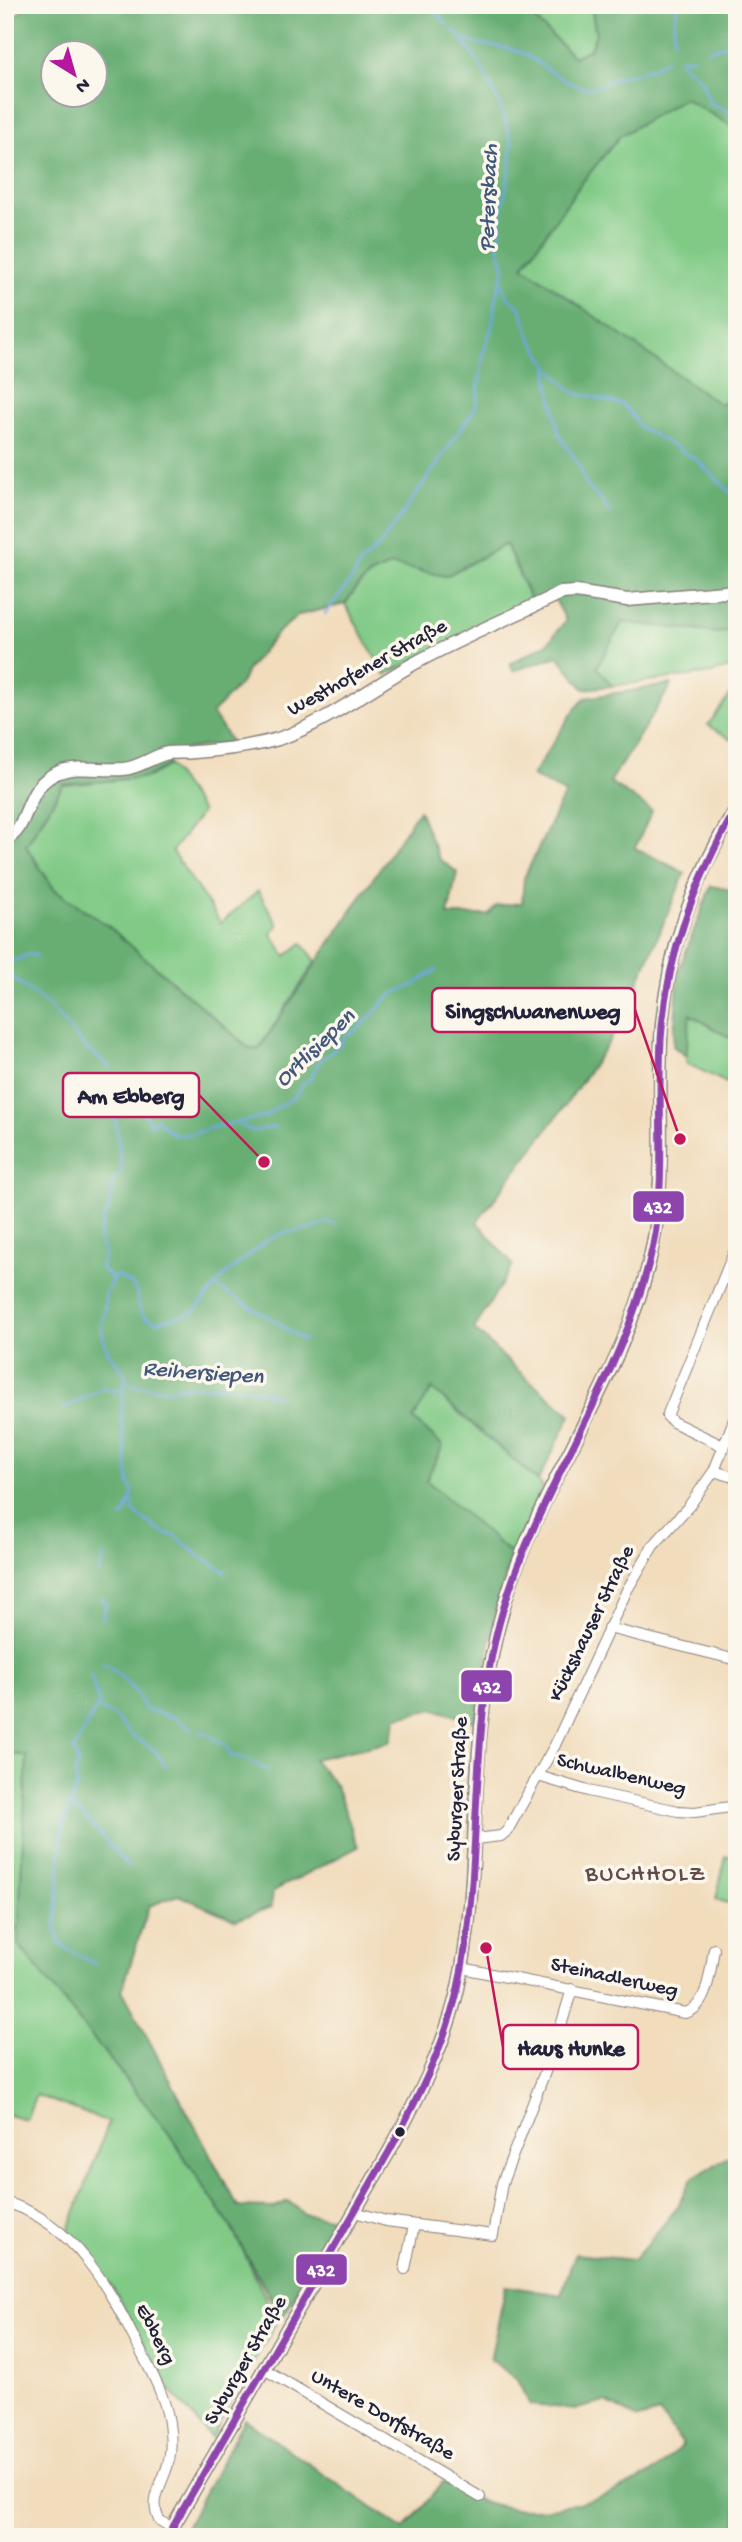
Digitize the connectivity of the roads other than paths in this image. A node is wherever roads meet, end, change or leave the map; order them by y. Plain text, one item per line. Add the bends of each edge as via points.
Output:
1 (737, 591) edge
2 (737, 807) edge
3 (5, 839) edge
4 (737, 1239) edge
5 (737, 1412) edge
6 (723, 1446) junction
7 (714, 1471) junction
8 (737, 1478) edge
9 (608, 1628) junction
10 (737, 1660) edge
11 (538, 1776) junction
12 (737, 1805) edge
13 (475, 1839) junction
14 (714, 1949) dead end
15 (462, 1968) junction
16 (572, 1989) junction
17 (5, 2202) edge
18 (355, 2212) junction
19 (415, 2225) junction
20 (405, 2269) dead end
21 (264, 2369) junction
22 (480, 2497) dead end
23 (170, 2532) edge

1 - 3 street, Westhofener Straße via 626,600 561,593 448,646 335,712 276,739 166,754 125,769 59,772 35,792 18,830
2 - 13 street, Syburger Straße via 695,885 669,973 661,1038 661,1191 637,1307 614,1364 530,1532 502,1612 481,1728
4 - 6 street via 667,1416
5 - 6 street, Kückshauser Straße
6 - 7 street, Kückshauser Straße
7 - 8 street
7 - 9 street, Kückshauser Straße via 645,1557
9 - 10 street
9 - 11 street, Kückshauser Straße
11 - 12 street, Schwalbenweg via 678,1811
11 - 13 street, Kückshauser Straße via 507,1831
13 - 15 street, Syburger Straße
14 - 16 street, Steinadlerweg via 701,2002 685,2013
15 - 16 street, Steinadlerweg
15 - 18 street, Syburger Straße via 447,2029 430,2070
16 - 19 street via 502,2183 493,2235
17 - 23 street, Ebberg via 35,2213 61,2232 90,2265 121,2312 159,2387 167,2410 170,2451 155,2505 159,2520
18 - 19 street
18 - 21 street, Syburger Straße
19 - 20 street
21 - 22 street, Untere Dorfstraße
21 - 23 street, Syburger Straße

